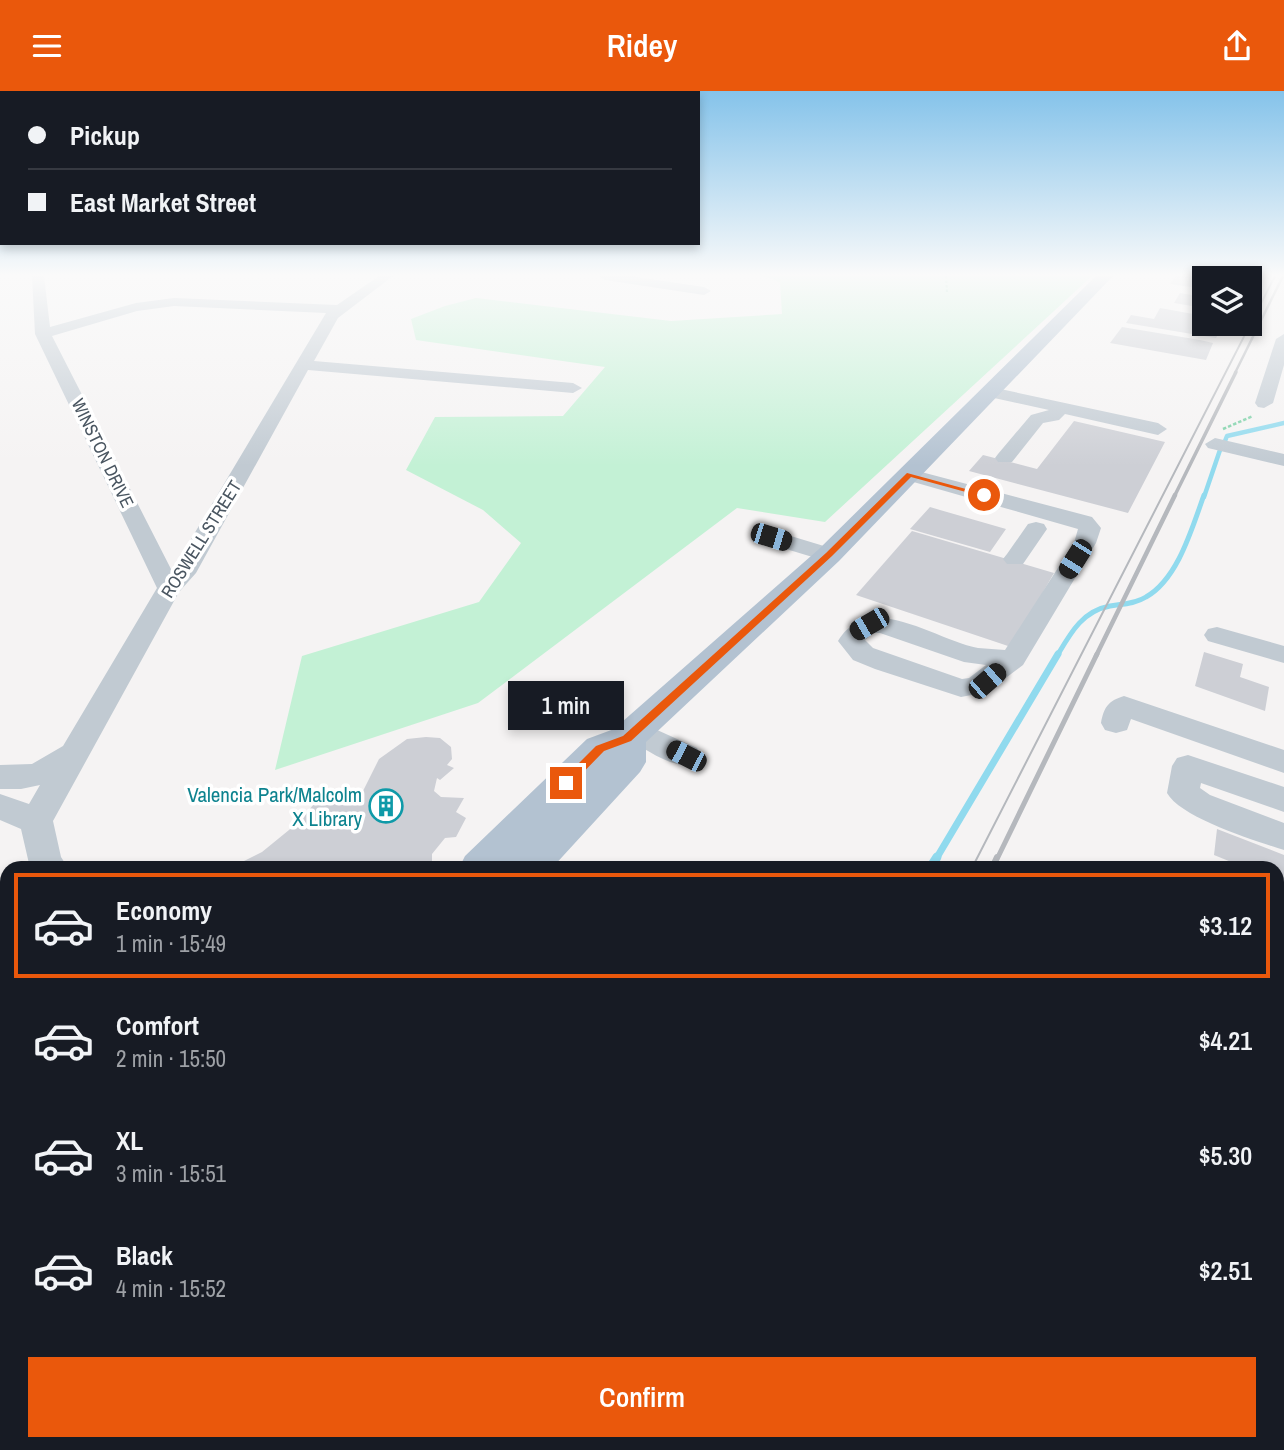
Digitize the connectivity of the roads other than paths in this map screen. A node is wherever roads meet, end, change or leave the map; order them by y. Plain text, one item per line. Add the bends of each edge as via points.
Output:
1 (46, 339) edge
2 (318, 339) edge
3 (1043, 339) edge
4 (1283, 347) edge
5 (303, 365) junction
6 (573, 387) dead end
7 (991, 392) junction
8 (1061, 408) junction
9 (1262, 408) road end
10 (1158, 429) dead end
11 (1216, 438) road end
12 (1005, 458) dead end
13 (1284, 460) edge
14 (909, 475) junction
15 (947, 505) dead end
16 (1035, 529) junction
17 (771, 537) dead end
18 (1085, 543) junction
19 (829, 555) junction
20 (1015, 559) dead end
21 (169, 588) junction
22 (1217, 635) dead end
23 (1284, 655) edge
24 (1013, 659) junction
25 (1116, 723) dead end
26 (631, 734) junction
27 (75, 753) junction
28 (686, 756) dead end
29 (1284, 762) edge
30 (0, 777) edge
31 (1284, 800) edge
32 (0, 806) edge
33 (36, 821) junction
34 (1284, 837) edge
35 (45, 861) edge
36 (487, 861) edge
37 (533, 861) edge

1 - 21 street, WINSTON DRIVE
2 - 5 street, ROSWELL STREET
3 - 7 main road
4 - 9 street
5 - 6 street
5 - 21 street, ROSWELL STREET via 184,573
7 - 8 street
7 - 14 main road
8 - 10 street
8 - 12 street via 1053,416 1037,419
11 - 13 street
14 - 18 street via 1084,522 1090,528
14 - 19 main road
15 - 16 street
16 - 18 street
16 - 20 street
17 - 19 street
18 - 24 street
19 - 26 main road
21 - 27 street, ROSWELL STREET
22 - 23 street
24 - 24 street via 974,656 883,625 869,624 851,641 863,654 961,688 987,681
25 - 29 street via 1124,706
26 - 28 street
26 - 36 main road via 600,748
26 - 37 main road via 627,762
27 - 30 street via 39,775
27 - 33 street, ROSWELL STREET
31 - 34 street via 1188,766 1183,793 1190,799
32 - 33 street
33 - 35 street

